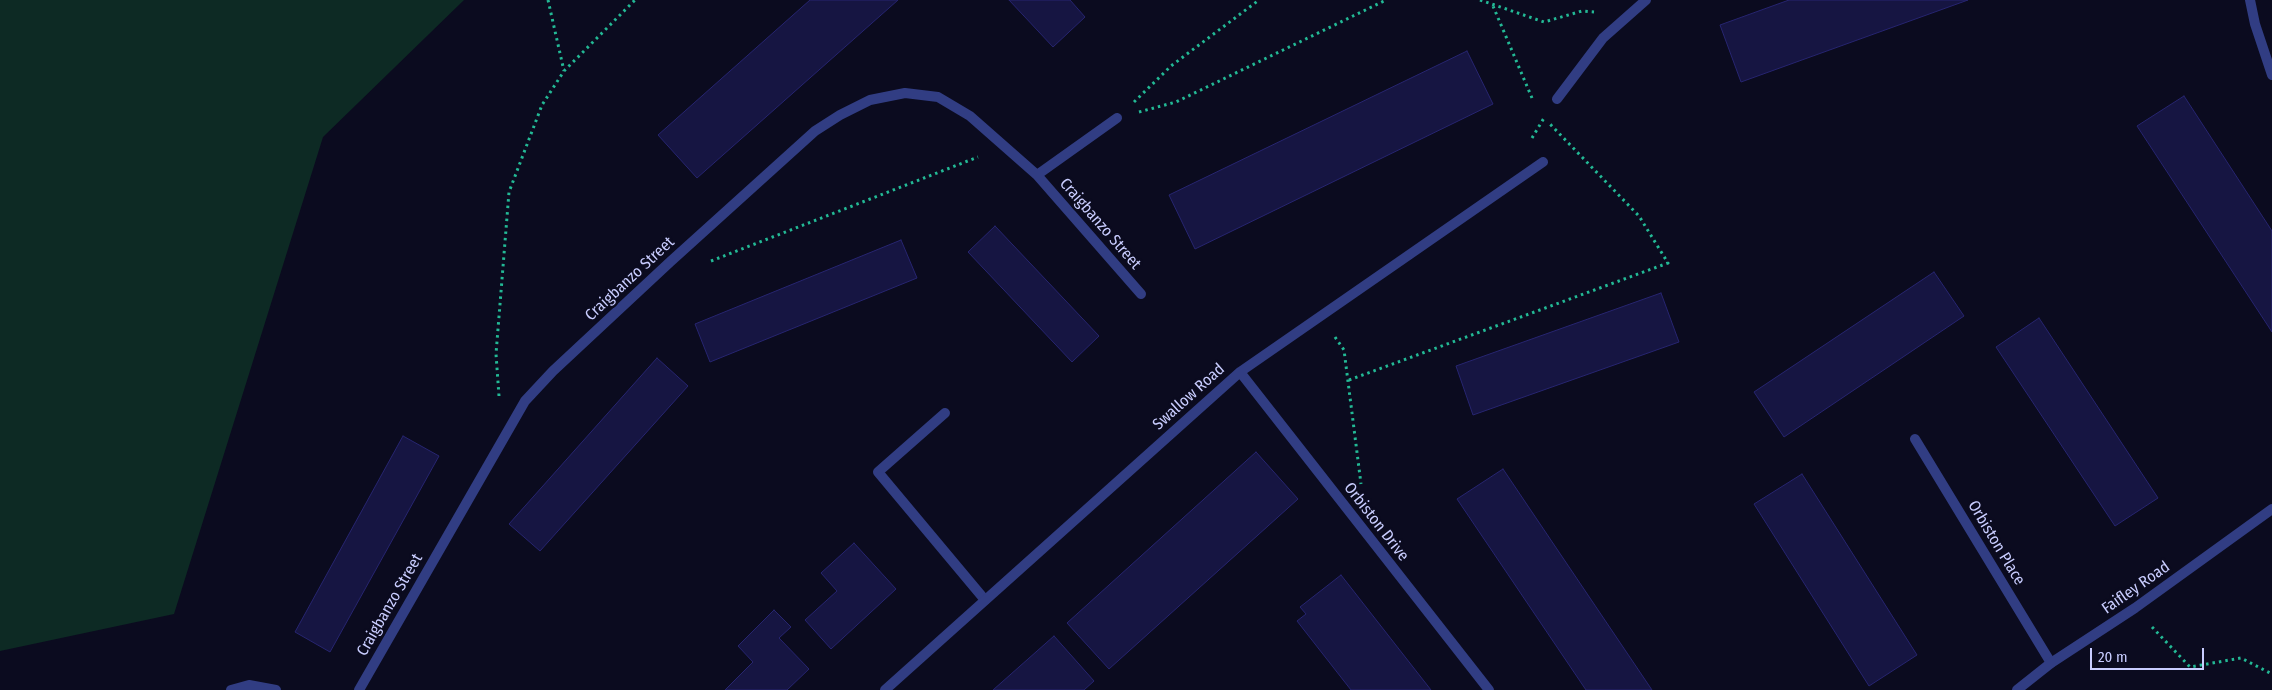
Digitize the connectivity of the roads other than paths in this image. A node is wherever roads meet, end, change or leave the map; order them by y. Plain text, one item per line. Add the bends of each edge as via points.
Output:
1 (1646, 0) edge
2 (2250, 0) edge
3 (2272, 75) edge
4 (1557, 99) dead end
5 (1117, 118) road end
6 (1543, 162) dead end
7 (1037, 174) junction
8 (1141, 294) dead end
9 (1240, 372) junction
10 (945, 413) dead end
11 (1915, 439) dead end
12 (2272, 509) edge
13 (985, 600) junction
14 (2051, 663) junction
15 (231, 690) edge
16 (276, 690) edge
17 (359, 690) edge
18 (885, 690) edge
19 (1489, 690) edge
20 (2017, 690) edge

1 - 4 street via 1603,38
2 - 3 street
5 - 7 street, Craigbanzo Street
6 - 9 street, Swallow Road
7 - 8 street, Craigbanzo Street
7 - 17 street, Craigbanzo Street via 970,116 938,97 905,93 870,100 840,114 815,131 553,371 525,401
9 - 13 street, Swallow Road
9 - 19 street, Orbiston Drive
10 - 13 street via 878,472
11 - 14 street, Orbiston Place
12 - 14 street, Faifley Road via 2135,608
13 - 18 street, Swallow Road
14 - 20 street, Faifley Road
15 - 16 street via 249,685

